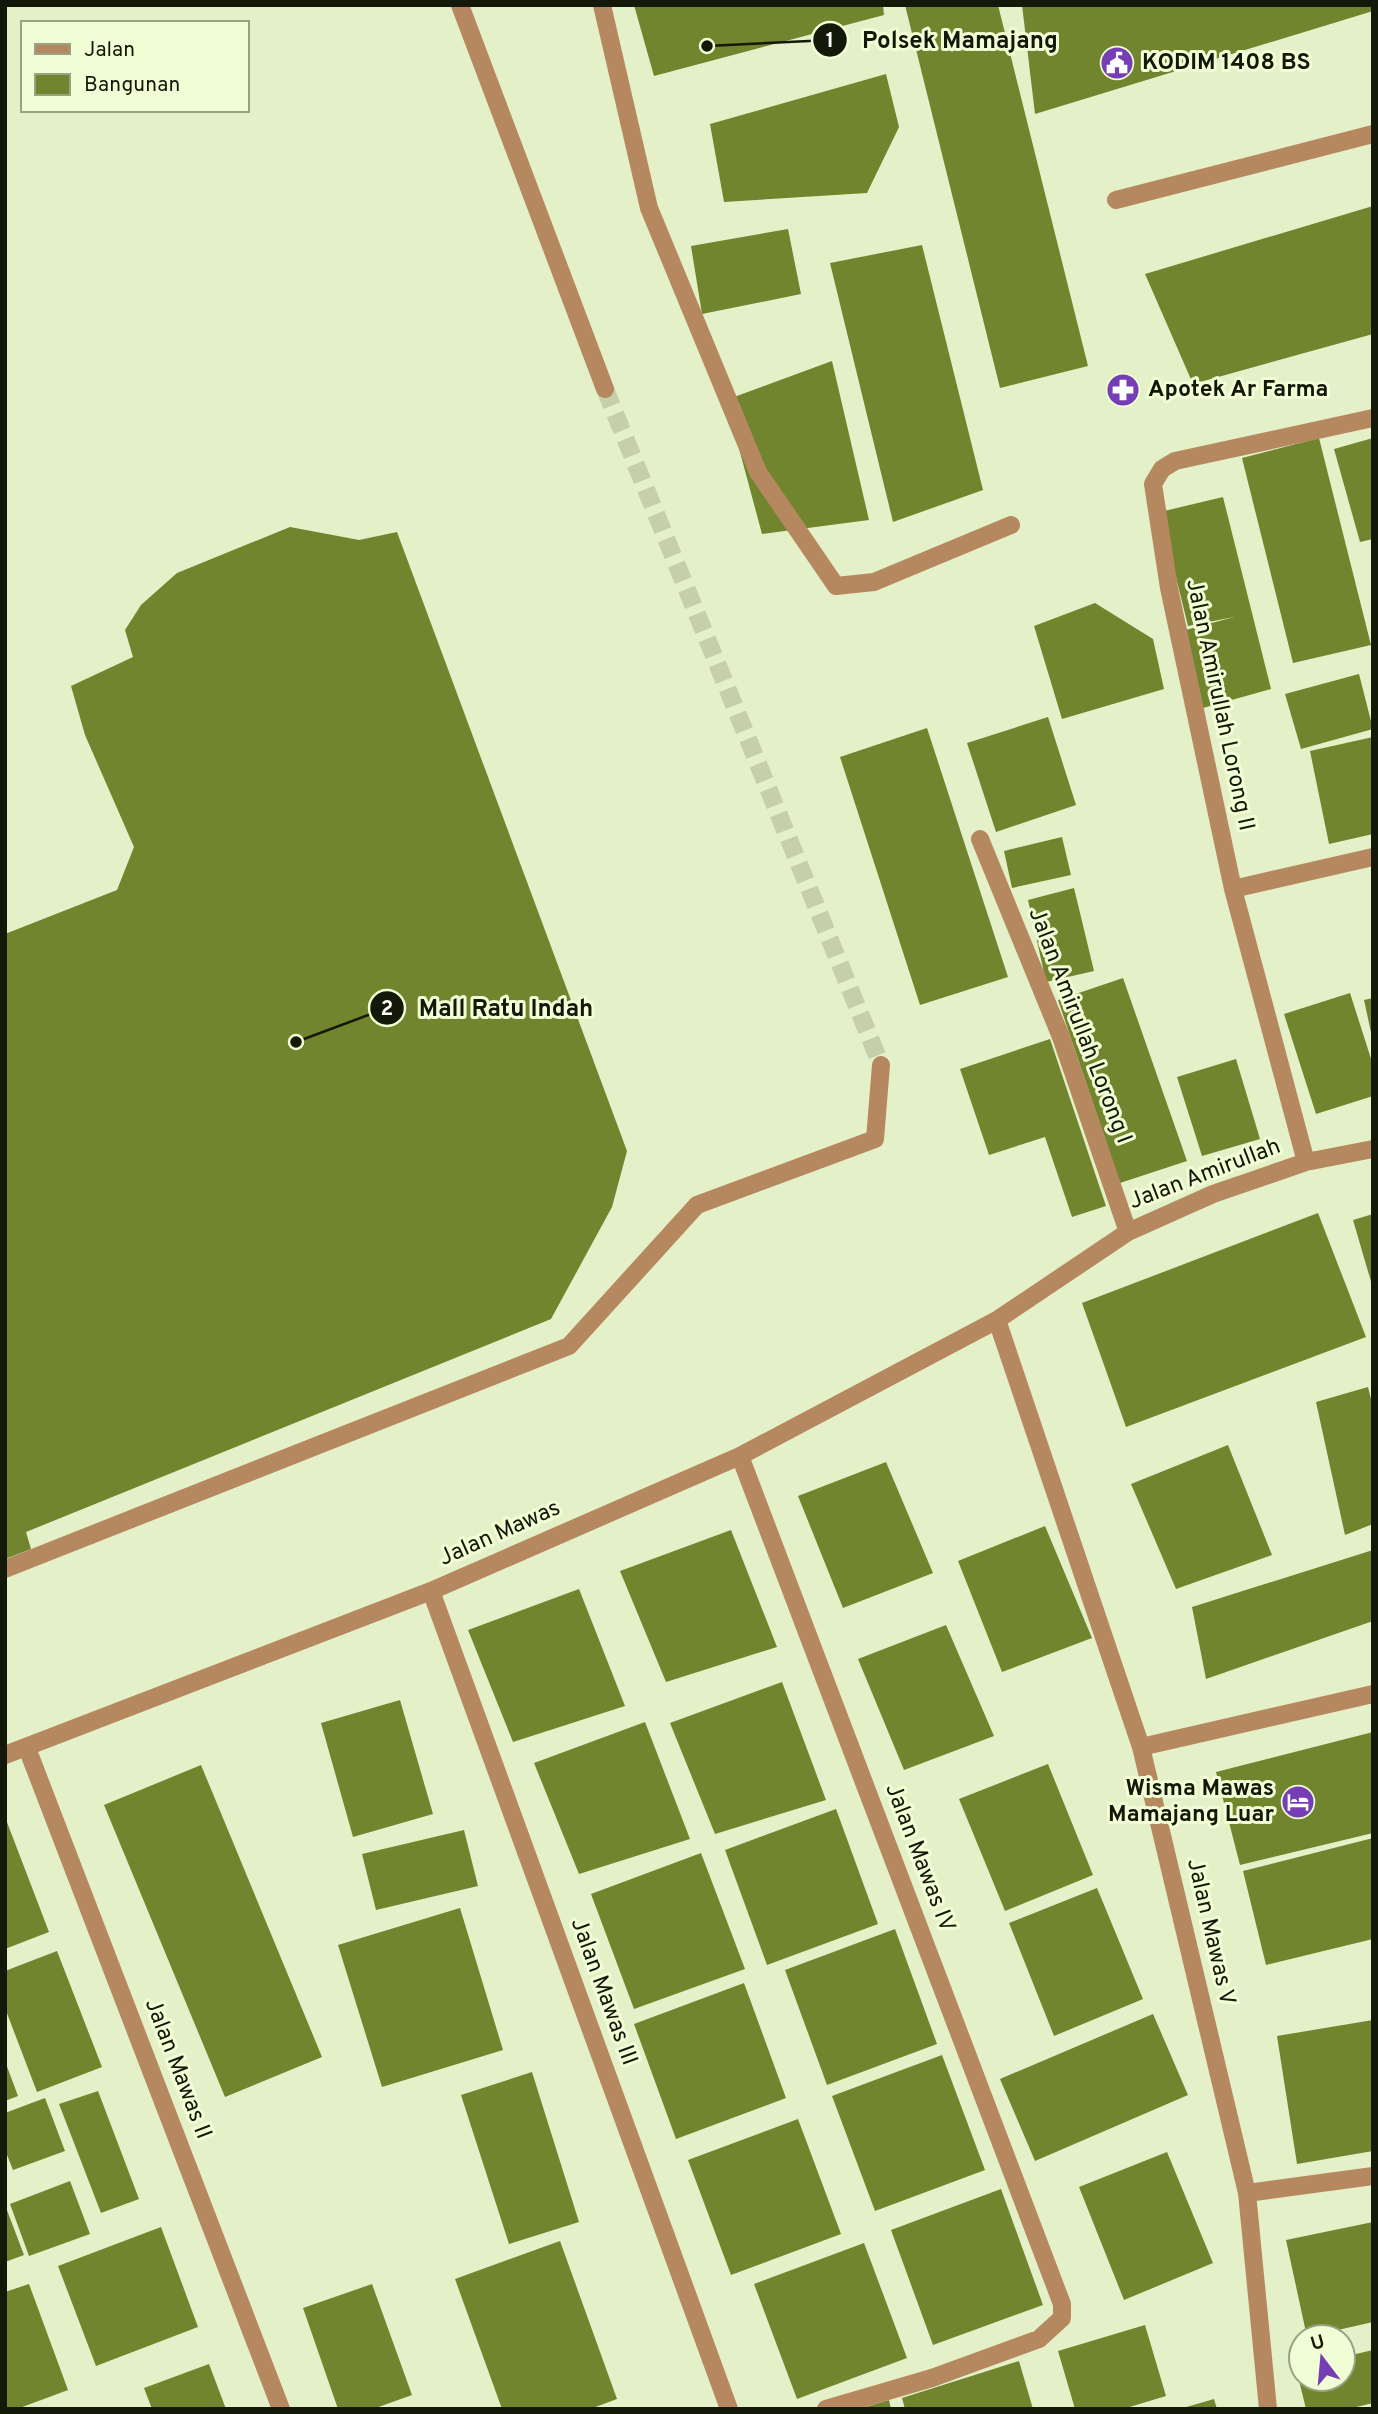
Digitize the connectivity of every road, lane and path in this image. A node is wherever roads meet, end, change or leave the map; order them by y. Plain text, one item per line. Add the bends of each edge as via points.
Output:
1 (460, 5) edge
2 (602, 5) edge
3 (1373, 134) edge
4 (1116, 200) dead end
5 (605, 389) tunnel mouth
6 (1373, 418) edge
7 (1011, 525) dead end
8 (980, 839) dead end
9 (1373, 857) edge
10 (1233, 889) junction
11 (881, 1065) tunnel mouth
12 (1373, 1149) edge
13 (1306, 1162) junction
14 (1128, 1232) junction
15 (997, 1320) junction
16 (740, 1456) junction
17 (5, 1569) edge
18 (431, 1591) junction
19 (1373, 1694) edge
20 (1140, 1747) junction
21 (27, 1748) junction
22 (5, 1755) edge
23 (1373, 2176) edge
24 (1247, 2193) junction
25 (281, 2409) edge
26 (729, 2409) edge
27 (826, 2409) edge
28 (1268, 2409) edge

1 - 5 street
2 - 7 street via 654,221 758,472 836,586 874,582
3 - 4 street
6 - 10 street, Jalan Amirullah Lorong II via 1175,461 1162,469 1153,484 1169,588
8 - 14 street, Jalan Amirullah Lorong I via 1061,1037
9 - 10 street
10 - 13 street, Jalan Amirullah Lorong II
11 - 17 street via 875,1139 697,1205 569,1346
12 - 13 street, Jalan Amirullah
13 - 14 street, Jalan Amirullah via 1213,1194
14 - 15 street, Jalan Amirullah
15 - 16 street, Jalan Mawas
15 - 20 street, Jalan Mawas V
16 - 18 street, Jalan Mawas
16 - 27 street, Jalan Mawas IV via 1062,2304 1062,2318 1039,2339 932,2378
18 - 21 street, Jalan Mawas
18 - 26 street, Jalan Mawas III
19 - 20 street
20 - 24 street, Jalan Mawas V
21 - 22 street, Jalan Mawas
21 - 25 street, Jalan Mawas II
23 - 24 street
24 - 28 street, Jalan Mawas V

